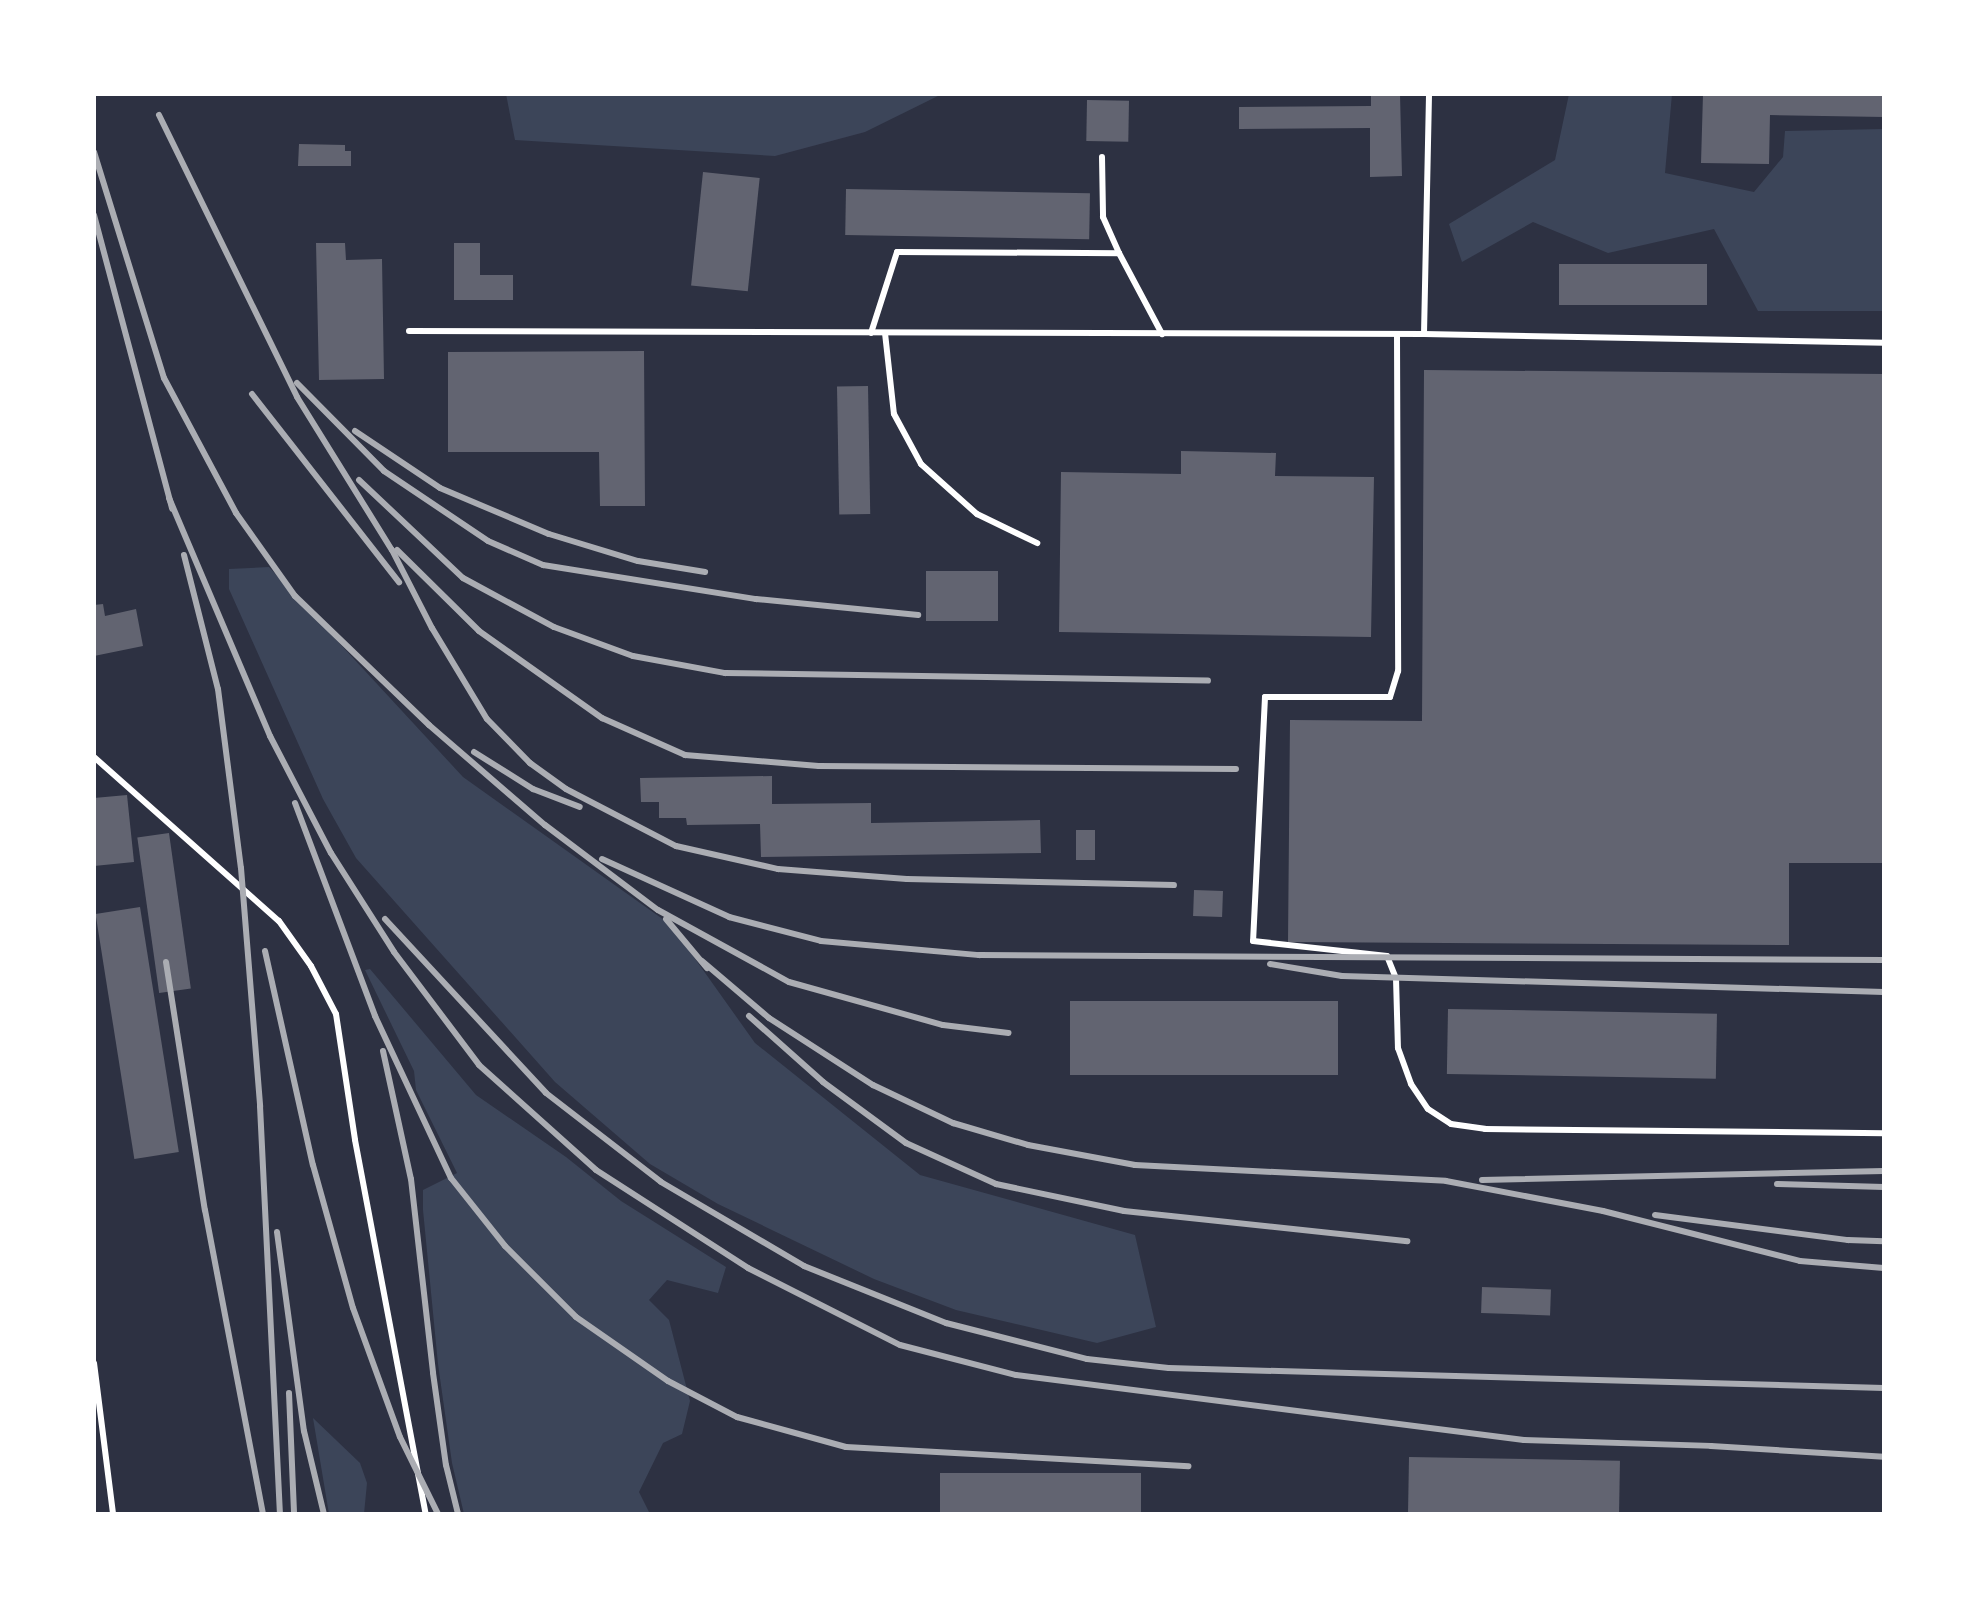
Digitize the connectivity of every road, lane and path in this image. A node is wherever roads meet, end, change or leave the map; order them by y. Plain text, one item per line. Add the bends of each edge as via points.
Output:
1 (1429, 94) edge
2 (1102, 157) dead end
3 (1119, 253) junction
4 (409, 331) dead end
5 (871, 333) junction
6 (885, 333) junction
7 (1162, 334) junction
8 (1397, 334) junction
9 (1424, 334) junction
10 (1884, 343) edge
11 (1037, 543) dead end
12 (94, 757) edge
13 (1884, 1133) edge
14 (94, 1363) edge
15 (113, 1514) edge
16 (426, 1514) edge

1 - 9 lane
2 - 3 lane via 1103,217
3 - 5 lane via 897,252
3 - 7 lane
4 - 5 lane
5 - 6 lane
6 - 7 lane
6 - 11 lane via 894,414 921,464 977,514
7 - 8 lane
8 - 9 lane
8 - 13 lane via 1398,671 1390,697 1265,697 1253,941 1387,956 1396,978 1398,1048 1411,1084 1428,1109 1451,1124 1485,1129
9 - 10 lane
12 - 16 lane via 279,921 336,1014
14 - 15 lane

